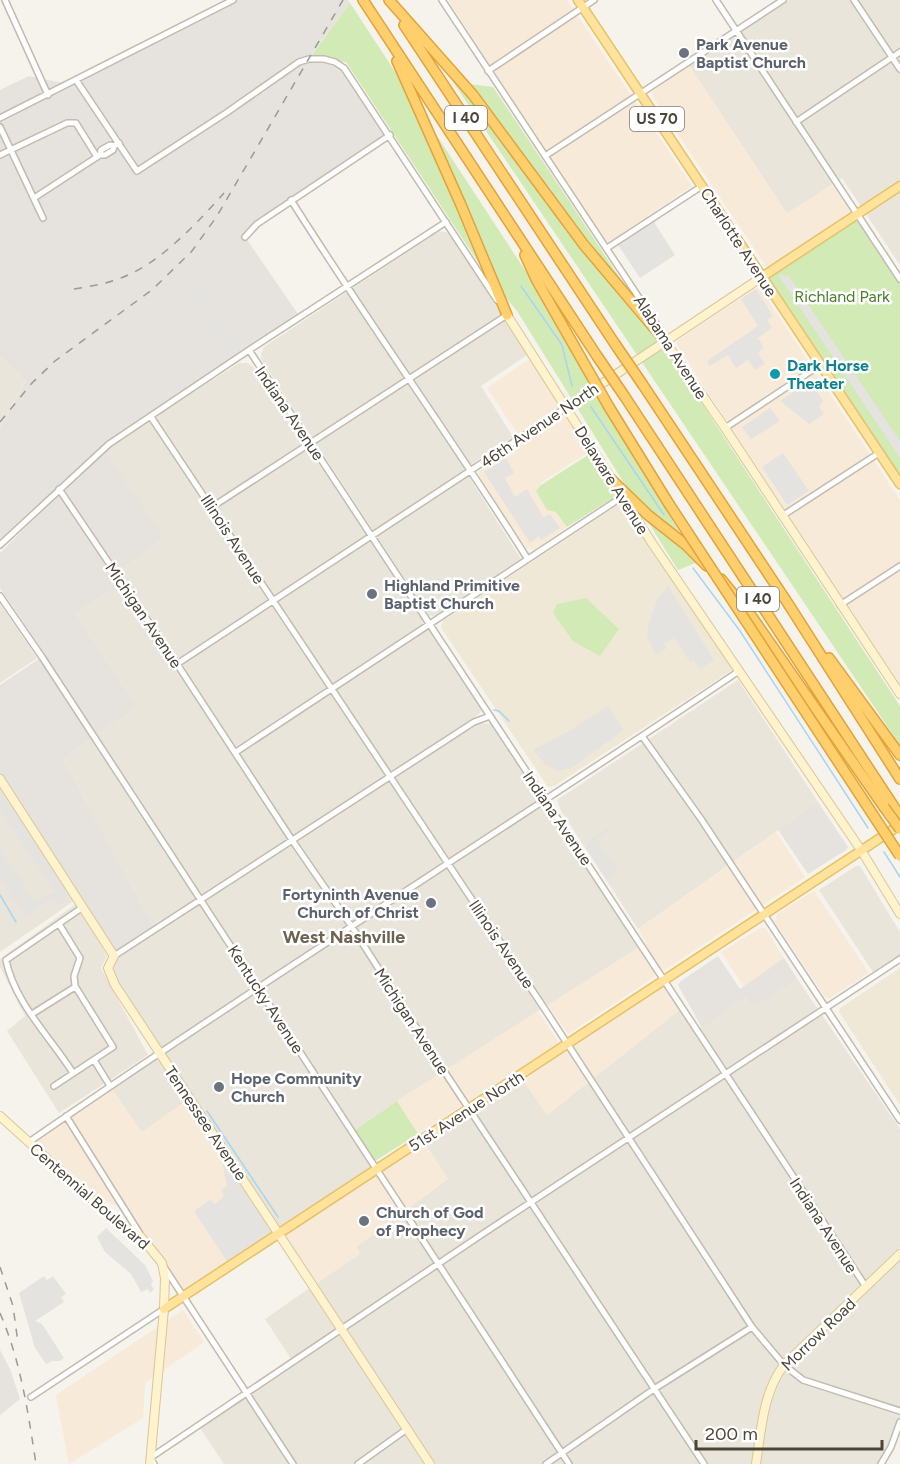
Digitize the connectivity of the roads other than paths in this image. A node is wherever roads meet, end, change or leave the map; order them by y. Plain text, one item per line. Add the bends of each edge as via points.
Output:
1 (5, 0) edge
2 (233, 0) edge
3 (389, 0) edge
4 (442, 0) edge
5 (594, 0) edge
6 (716, 0) edge
7 (783, 0) edge
8 (854, 0) edge
9 (364, 1) edge
10 (581, 4) edge
11 (736, 31) junction
12 (385, 34) junction
13 (900, 52) edge
14 (892, 57) junction
15 (900, 69) edge
16 (488, 71) junction
17 (76, 80) junction
18 (640, 93) junction
19 (48, 95) junction
20 (0, 118) edge
21 (796, 122) junction
22 (0, 127) edge
23 (390, 135) junction
24 (116, 145) junction
25 (11, 150) junction
26 (0, 155) edge
27 (99, 156) junction
28 (545, 156) junction
29 (702, 186) junction
30 (900, 186) edge
31 (34, 198) junction
32 (291, 200) junction
33 (858, 215) junction
34 (43, 218) dead end
35 (446, 222) junction
36 (511, 226) junction
37 (245, 237) dead end
38 (607, 248) junction
39 (762, 277) junction
40 (900, 279) edge
41 (345, 287) junction
42 (507, 315) junction
43 (665, 341) junction
44 (249, 350) junction
45 (820, 365) junction
46 (407, 378) junction
47 (567, 407) junction
48 (151, 417) junction
49 (725, 428) junction
50 (310, 442) junction
51 (879, 453) junction
52 (471, 470) junction
53 (611, 479) junction
54 (900, 484) edge
55 (58, 489) junction
56 (622, 497) junction
57 (212, 507) junction
58 (782, 516) junction
59 (372, 535) junction
60 (0, 544) edge
61 (527, 558) junction
62 (900, 566) edge
63 (0, 596) edge
64 (273, 601) junction
65 (787, 602) junction
66 (840, 605) junction
67 (430, 624) junction
68 (177, 664) junction
69 (740, 671) junction
70 (332, 690) junction
71 (900, 693) edge
72 (490, 716) junction
73 (642, 736) junction
74 (236, 752) junction
75 (900, 755) edge
76 (389, 776) junction
77 (0, 779) edge
78 (900, 779) edge
79 (545, 799) junction
80 (887, 804) junction
81 (900, 816) edge
82 (900, 827) edge
83 (292, 840) junction
84 (861, 850) junction
85 (900, 856) edge
86 (448, 865) junction
87 (200, 899) junction
88 (83, 907) junction
89 (764, 914) junction
90 (900, 915) edge
91 (59, 924) junction
92 (352, 927) junction
93 (114, 956) junction
94 (900, 959) edge
95 (664, 981) junction
96 (75, 987) junction
97 (258, 988) junction
98 (825, 1008) junction
99 (32, 1014) junction
100 (568, 1045) junction
101 (160, 1054) junction
102 (94, 1060) junction
103 (73, 1073) junction
104 (725, 1073) junction
105 (54, 1086) dead end
106 (110, 1086) junction
107 (469, 1108) junction
108 (0, 1116) edge
109 (66, 1116) junction
110 (900, 1120) edge
111 (629, 1138) junction
112 (29, 1142) junction
113 (376, 1169) junction
114 (532, 1202) junction
115 (279, 1234) junction
116 (141, 1237) junction
117 (900, 1254) edge
118 (162, 1263) junction
119 (438, 1264) junction
120 (866, 1287) junction
121 (182, 1297) junction
122 (164, 1310) junction
123 (752, 1327) junction
124 (341, 1329) junction
125 (784, 1365) junction
126 (654, 1389) junction
127 (246, 1393) junction
128 (32, 1397) dead end
129 (900, 1411) edge
130 (900, 1422) edge
131 (407, 1429) junction
132 (562, 1454) junction
133 (151, 1462) edge
134 (293, 1464) edge
135 (358, 1464) edge
136 (430, 1464) edge
137 (546, 1464) edge
138 (569, 1464) edge
139 (704, 1464) edge
140 (756, 1464) edge
141 (881, 1464) edge

1 - 19 street
2 - 17 street
3 - 43 highway via 473,95 584,245
3 - 65 highway, I 40, bridge
4 - 16 street, Alabama Avenue
5 - 10 street
6 - 11 street
7 - 11 street
8 - 14 street
9 - 12 highway, I 40
10 - 16 street
10 - 18 main road, Charlotte Avenue / US 70
11 - 18 street
11 - 21 street
12 - 36 highway, I 40
12 - 42 highway
13 - 14 street
14 - 15 street
14 - 21 street
16 - 28 street, Alabama Avenue
17 - 19 street
17 - 24 street
18 - 28 street
18 - 29 main road, Charlotte Avenue / US 70
19 - 20 street
21 - 33 street
22 - 25 street
23 - 24 street, Delaware Avenue via 344,68 324,58 296,64 137,171
23 - 32 street
23 - 35 street, Delaware Avenue
24 - 27 street
25 - 26 street
25 - 27 street via 67,123 76,123
25 - 31 street
27 - 31 street
28 - 38 street, Alabama Avenue
29 - 38 street
29 - 39 main road, Charlotte Avenue / US 70
30 - 33 main road, 46th Avenue North
31 - 34 street
32 - 37 street
32 - 41 street
33 - 39 main road, 46th Avenue North
33 - 40 street
35 - 41 street
35 - 42 street, Delaware Avenue
36 - 80 highway, I 40, bridge
36 - 85 highway, bridge via 536,279 609,407
38 - 43 street, Alabama Avenue
39 - 43 main road, 46th Avenue North
39 - 45 main road, Charlotte Avenue / US 70
41 - 44 street
41 - 46 street
42 - 46 street
42 - 47 main road, Delaware Avenue
43 - 47 main road, 46th Avenue North
43 - 49 main road, Alabama Avenue
44 - 48 street
44 - 50 street, Indiana Avenue
45 - 49 street
45 - 51 main road, Charlotte Avenue / US 70
46 - 50 street
46 - 52 street
47 - 52 street, 46th Avenue North
47 - 53 main road, Delaware Avenue
48 - 55 street via 109,444
48 - 57 street, Illinois Avenue
49 - 58 main road, Alabama Avenue
50 - 57 street
50 - 59 street, Indiana Avenue
51 - 54 main road, Charlotte Avenue / US 70
51 - 58 street
52 - 59 street, 46th Avenue North
52 - 61 street
53 - 56 main road, Delaware Avenue
53 - 80 highway via 729,587
55 - 60 street
55 - 68 street, Michigan Avenue
56 - 61 street
56 - 69 main road, Delaware Avenue
57 - 64 street, Illinois Avenue
58 - 66 main road, Alabama Avenue
59 - 64 street, 46th Avenue North
59 - 67 street, Indiana Avenue
61 - 67 street
62 - 66 street
63 - 87 street, Kentucky Avenue
64 - 68 street, 46th Avenue North
64 - 70 street, Illinois Avenue
65 - 75 highway
65 - 78 highway, I 40
66 - 71 main road, Alabama Avenue
67 - 70 street
67 - 72 street, Indiana Avenue
68 - 74 street, Michigan Avenue
69 - 73 street
69 - 84 main road, Delaware Avenue
70 - 74 street
70 - 76 street, Illinois Avenue
72 - 76 street via 474,722
72 - 79 street, Indiana Avenue
73 - 79 street
73 - 89 street
74 - 83 street, Michigan Avenue
76 - 83 street
76 - 86 street, Illinois Avenue
77 - 88 main road
79 - 86 street
79 - 95 street, Indiana Avenue
80 - 81 highway, I 40
80 - 82 highway, bridge
82 - 84 main road, 51st Avenue North
83 - 87 street
83 - 92 street, Michigan Avenue
84 - 89 main road, 51st Avenue North
84 - 90 main road, Delaware Avenue
86 - 92 street
86 - 100 street, Illinois Avenue
87 - 93 street
87 - 97 street, Kentucky Avenue
88 - 91 street
88 - 93 main road
89 - 95 main road, 51st Avenue North
89 - 98 street
91 - 96 street via 80,958 74,975
91 - 99 street via 6,960 9,974
92 - 97 street
92 - 107 street, Michigan Avenue
93 - 101 main road, Tennessee Avenue via 108,968 115,986
94 - 98 street
95 - 100 main road, 51st Avenue North
95 - 104 street, Indiana Avenue
96 - 99 street
96 - 102 street via 113,1047
97 - 101 street
97 - 113 street, Kentucky Avenue
98 - 104 street
98 - 110 street
99 - 103 street
100 - 107 main road, 51st Avenue North
100 - 111 street, Illinois Avenue
101 - 106 street
101 - 115 main road, Tennessee Avenue
102 - 103 street
102 - 106 street
103 - 105 street
104 - 111 street
104 - 120 street, Indiana Avenue
106 - 109 street
107 - 113 main road, 51st Avenue North
107 - 114 street, Michigan Avenue
108 - 112 main road, Centennial Boulevard
109 - 112 street
109 - 116 street
111 - 114 street
111 - 123 street, Illinois Avenue
112 - 116 main road, Centennial Boulevard via 118,1223
113 - 115 main road, 51st Avenue North
113 - 119 street, Kentucky Avenue
114 - 119 street
114 - 126 street, Michigan Avenue
115 - 121 main road, 51st Avenue North
115 - 124 main road, Tennessee Avenue
116 - 118 main road, Centennial Boulevard
117 - 120 main road, Morrow Road
118 - 121 street
118 - 122 main road, Centennial Boulevard
119 - 124 street
119 - 132 street, Kentucky Avenue
120 - 125 main road, Morrow Road
121 - 122 main road, 51st Avenue North
121 - 127 street
122 - 128 street, 51st Avenue North
122 - 133 main road, Centennial Boulevard
123 - 125 street, Illinois Avenue
123 - 126 street
124 - 127 street
124 - 131 main road, Tennessee Avenue
125 - 129 street, Illinois Avenue via 810,1382
125 - 140 main road, Morrow Road via 770,1394
126 - 132 street
126 - 139 street, Michigan Avenue
127 - 133 street
127 - 134 street
130 - 141 street
131 - 135 street
131 - 136 main road, Tennessee Avenue
132 - 137 street
132 - 138 street, Kentucky Avenue

